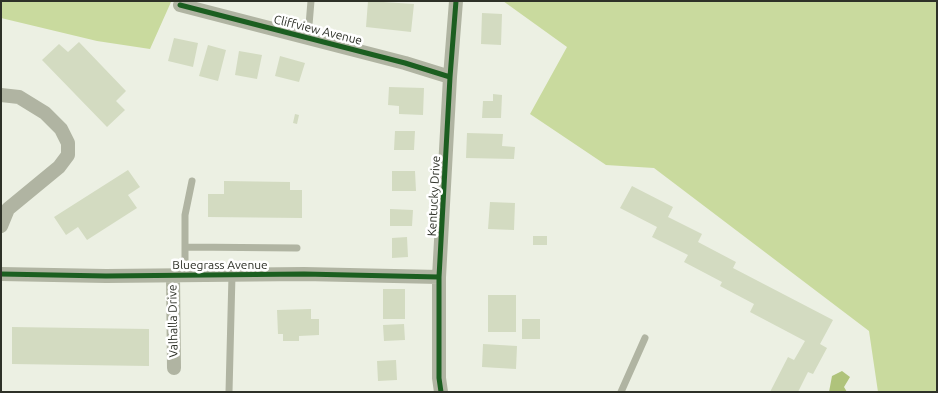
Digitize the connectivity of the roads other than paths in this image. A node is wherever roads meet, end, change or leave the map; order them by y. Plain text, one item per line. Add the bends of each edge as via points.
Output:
1 (311, 1) edge
2 (456, 1) edge
3 (180, 5) dead end
4 (308, 38) junction
5 (450, 77) junction
6 (1, 95) edge
7 (192, 181) dead end
8 (1, 226) edge
9 (185, 247) junction
10 (297, 248) dead end
11 (1, 274) edge
12 (179, 275) junction
13 (232, 275) junction
14 (439, 277) junction
15 (645, 338) dead end
16 (174, 368) dead end
17 (229, 392) edge
18 (441, 392) edge
19 (621, 392) edge

1 - 4 lane
2 - 5 street, Kentucky Drive
3 - 4 street, Cliffview Avenue
4 - 5 street, Cliffview Avenue
5 - 14 street, Kentucky Drive
6 - 8 street via 19,97 45,113 61,130 68,143 68,155 8,209
7 - 9 lane via 185,215
9 - 10 lane
9 - 12 lane
11 - 12 street, Bluegrass Avenue
12 - 13 street, Bluegrass Avenue
12 - 16 street, Valhalla Drive
13 - 14 street, Bluegrass Avenue
13 - 17 lane
14 - 18 street, Kentucky Drive via 438,378
15 - 19 lane

